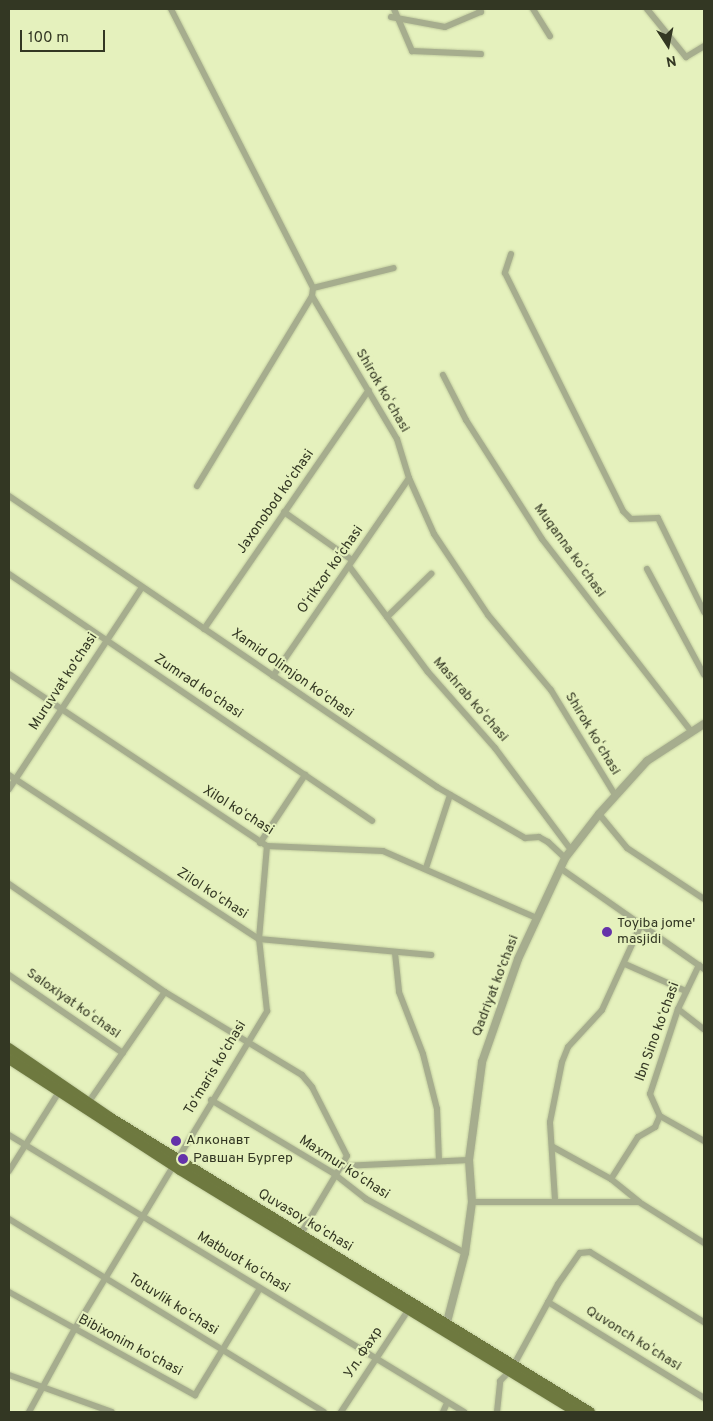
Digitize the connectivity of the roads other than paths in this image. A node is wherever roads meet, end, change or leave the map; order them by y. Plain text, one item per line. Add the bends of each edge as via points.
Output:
1 (171, 9) edge
2 (394, 9) edge
3 (479, 9) edge
4 (533, 9) edge
5 (647, 9) edge
6 (391, 17) dead end
7 (400, 22) junction
8 (550, 36) dead end
9 (704, 46) edge
10 (481, 54) dead end
11 (511, 254) dead end
12 (394, 268) dead end
13 (314, 288) junction
14 (312, 296) junction
15 (443, 375) dead end
16 (369, 390) junction
17 (409, 478) junction
18 (197, 486) dead end
19 (9, 496) edge
20 (284, 512) junction
21 (350, 563) junction
22 (647, 569) dead end
23 (9, 574) edge
24 (431, 574) dead end
25 (141, 588) junction
26 (704, 612) edge
27 (387, 617) junction
28 (204, 629) junction
29 (107, 640) junction
30 (9, 674) edge
31 (704, 675) edge
32 (273, 676) junction
33 (61, 710) junction
34 (704, 724) edge
35 (691, 731) junction
36 (9, 775) edge
37 (305, 775) junction
38 (15, 779) junction
39 (9, 789) edge
40 (450, 795) junction
41 (615, 795) junction
42 (599, 814) junction
43 (372, 821) dead end
44 (264, 844) junction
45 (571, 850) junction
46 (565, 858) junction
47 (426, 868) junction
48 (560, 868) junction
49 (9, 884) edge
50 (704, 899) edge
51 (536, 918) junction
52 (641, 925) junction
53 (259, 939) junction
54 (395, 953) junction
55 (430, 955) dead end
56 (625, 964) junction
57 (702, 967) edge
58 (9, 974) edge
59 (686, 991) junction
60 (165, 992) junction
61 (678, 1009) junction
62 (704, 1028) edge
63 (246, 1041) junction
64 (9, 1048) edge
65 (123, 1053) junction
66 (9, 1059) edge
67 (59, 1092) junction
68 (211, 1100) junction
69 (91, 1105) junction
70 (660, 1116) junction
71 (9, 1135) edge
72 (704, 1141) edge
73 (25, 1145) junction
74 (553, 1147) junction
75 (469, 1160) junction
76 (439, 1161) junction
77 (176, 1163) junction
78 (343, 1166) junction
79 (9, 1171) edge
80 (335, 1177) junction
81 (611, 1179) junction
82 (555, 1200) junction
83 (472, 1202) junction
84 (639, 1202) junction
85 (143, 1217) junction
86 (9, 1219) edge
87 (298, 1233) junction
88 (704, 1243) edge
89 (465, 1253) junction
90 (105, 1278) junction
91 (260, 1288) junction
92 (9, 1292) edge
93 (548, 1302) junction
94 (409, 1308) junction
95 (448, 1322) junction
96 (704, 1322) edge
97 (74, 1330) junction
98 (222, 1350) junction
99 (376, 1358) junction
100 (512, 1366) junction
101 (9, 1374) edge
102 (41, 1387) junction
103 (704, 1398) edge
104 (447, 1403) junction
105 (30, 1412) edge
106 (112, 1412) edge
107 (324, 1412) edge
108 (341, 1412) edge
109 (443, 1412) edge
110 (464, 1412) edge
111 (496, 1412) edge
112 (577, 1412) edge
113 (590, 1412) edge

1 - 13 street
2 - 7 street
3 - 7 street via 481,12 446,27
4 - 8 street
5 - 9 street via 686,57
6 - 7 street
7 - 10 street via 412,50
11 - 26 street via 505,273 623,511 631,519 658,518
12 - 13 street
13 - 14 street
14 - 16 street, Shirok koʻchasi
14 - 18 street
15 - 35 street, Muqanna koʻchasi via 466,420 542,539
16 - 17 street, Shirok koʻchasi via 397,439
16 - 20 street, Jaxonobod koʻchasi
17 - 21 street, Oʻrikzor koʻchasi
17 - 41 street, Shirok koʻchasi via 444,549 488,615 551,690
19 - 25 street, Xamid Olimjon koʻchasi
20 - 21 street, Mashrab koʻchasi
20 - 28 street, Jaxonobod koʻchasi
21 - 27 street, Mashrab koʻchasi
21 - 32 street, Oʻrikzor koʻchasi
22 - 31 street
23 - 29 street, Zumrad koʻchasi
24 - 27 street
25 - 28 street, Xamid Olimjon koʻchasi
25 - 29 street, Muruvvat ko'chasi
27 - 45 street, Mashrab koʻchasi via 495,748
28 - 32 street, Xamid Olimjon koʻchasi
29 - 33 street, Muruvvat ko'chasi
29 - 37 street, Zumrad koʻchasi
30 - 33 street, Xilol koʻchasi
32 - 40 street, Xamid Olimjon koʻchasi
33 - 38 street, Muruvvat ko'chasi
33 - 44 street, Xilol koʻchasi
34 - 35 street, Qadriyat ko'chasi
35 - 41 street, Qadriyat ko'chasi via 647,761
36 - 38 street, Zilol koʻchasi
37 - 43 street, Zumrad koʻchasi
37 - 44 street
38 - 39 street, Muruvvat ko'chasi
38 - 53 street, Zilol koʻchasi
40 - 46 street, Xamid Olimjon koʻchasi via 525,838 539,837
40 - 47 street
41 - 42 street, Qadriyat ko'chasi
42 - 45 street, Qadriyat ko'chasi
42 - 50 street via 627,848
44 - 47 street, Xilol koʻchasi via 384,851
44 - 53 street, Toʻmaris koʻchasi
45 - 46 street, Qadriyat ko'chasi
46 - 48 street, Qadriyat ko'chasi
47 - 51 street, Xilol koʻchasi
48 - 51 street, Qadriyat ko'chasi
48 - 52 street
49 - 60 street
51 - 75 street, Qadriyat ko'chasi via 482,1062
52 - 56 street
52 - 57 street
53 - 54 street, Zilol koʻchasi
53 - 63 street, Toʻmaris koʻchasi via 267,1011
54 - 55 street, Zilol koʻchasi
54 - 76 street via 399,992 423,1054 437,1109
56 - 59 street
56 - 74 street via 602,1010 565,1054 550,1115
57 - 59 street, Ibn Sino koʻchasi
58 - 65 street, Saloxiyat koʻchasi
59 - 61 street, Ibn Sino koʻchasi
60 - 63 street
60 - 65 street
61 - 62 street
61 - 70 street, Ibn Sino koʻchasi via 650,1084 650,1097
63 - 68 street, Toʻmaris koʻchasi
63 - 78 street via 302,1075 312,1087 344,1147 347,1156
64 - 69 main road, Quvasoy koʻchasi
65 - 69 street
66 - 67 main road, Quvasoy koʻchasi
67 - 73 street
67 - 77 main road, Quvasoy koʻchasi
68 - 77 street, Toʻmaris koʻchasi
68 - 80 street, Maxmur koʻchasi
69 - 77 main road, Quvasoy koʻchasi
70 - 72 street
70 - 81 street via 655,1127 638,1137
71 - 73 street, Matbuot koʻchasi
73 - 79 street
73 - 85 street, Matbuot koʻchasi
74 - 81 street
74 - 82 street
75 - 76 street
75 - 83 street, Qadriyat ko'chasi
76 - 78 street
77 - 85 street, Toʻmaris koʻchasi
77 - 87 main road, Quvasoy koʻchasi
77 - 94 main road, Quvasoy koʻchasi
78 - 80 street
80 - 87 street
80 - 89 street, Maxmur koʻchasi via 420,1230
81 - 84 street
82 - 83 street
82 - 84 street
83 - 89 street, Qadriyat ko'chasi
84 - 88 street
85 - 90 street, Toʻmaris koʻchasi
85 - 91 street, Matbuot koʻchasi
86 - 90 street, Totuvlik koʻchasi
87 - 95 main road, Quvasoy koʻchasi
89 - 95 street, Qadriyat ko'chasi
90 - 97 street, Toʻmaris koʻchasi
90 - 98 street, Totuvlik koʻchasi
91 - 98 street
91 - 99 street, Matbuot koʻchasi
92 - 97 street, Bibixonim koʻchasi
93 - 96 street via 577,1255 586,1251
93 - 100 street
93 - 103 street, Quvonch koʻchasi
94 - 99 street, Ул. Фахр
94 - 100 main road, Quvasoy koʻchasi
95 - 100 main road, Quvasoy koʻchasi
97 - 98 street, Bibixonim koʻchasi via 196,1395
97 - 102 street, Toʻmaris koʻchasi
98 - 107 street, Totuvlik koʻchasi
99 - 104 street, Matbuot koʻchasi
99 - 108 street, Ул. Фахр
100 - 111 street via 500,1381
100 - 112 main road, Quvasoy koʻchasi
100 - 113 main road, Quvasoy koʻchasi
101 - 102 street
102 - 105 street, Toʻmaris koʻchasi
102 - 106 street
104 - 109 street
104 - 110 street, Matbuot koʻchasi

